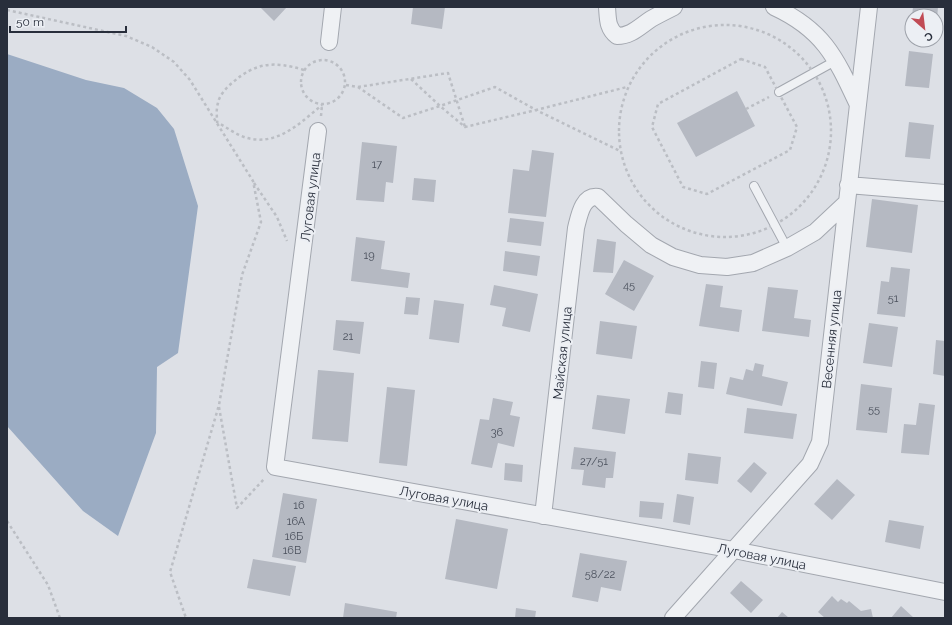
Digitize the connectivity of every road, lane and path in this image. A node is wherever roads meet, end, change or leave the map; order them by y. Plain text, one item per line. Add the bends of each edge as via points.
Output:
1 (333, 7) edge
2 (607, 7) edge
3 (674, 7) edge
4 (774, 7) edge
5 (869, 7) edge
6 (7, 10) edge
7 (329, 42) dead end
8 (836, 60) junction
9 (304, 70) junction
10 (814, 72) junction
11 (411, 79) junction
12 (346, 85) junction
13 (358, 87) junction
14 (628, 87) junction
15 (779, 92) junction
16 (457, 100) junction
17 (322, 105) junction
18 (440, 106) junction
19 (858, 106) junction
20 (746, 109) dead end
21 (536, 110) junction
22 (217, 122) junction
23 (465, 127) junction
24 (318, 131) dead end
25 (620, 151) junction
26 (253, 181) junction
27 (848, 184) junction
28 (754, 186) dead end
29 (945, 194) edge
30 (847, 202) junction
31 (775, 225) junction
32 (289, 243) dead end
33 (787, 248) junction
34 (219, 405) junction
35 (275, 467) junction
36 (543, 516) junction
37 (7, 521) edge
38 (734, 550) junction
39 (945, 592) edge
40 (60, 618) edge
41 (186, 618) edge
42 (673, 618) edge

1 - 7 street
2 - 3 street via 608,23 617,36 634,31
4 - 8 street via 793,16 814,32
5 - 19 street, Весенняя улица
6 - 22 path via 126,36 152,47 174,62 190,80
8 - 10 lane
8 - 19 street
9 - 12 path via 316,61 331,61 343,70
9 - 17 path via 301,85 304,93 308,99
9 - 22 path via 284,64 266,64 245,71 227,87 218,103
10 - 14 path via 795,50 772,35 745,26 716,24 688,31 663,44 642,63
10 - 15 lane
10 - 31 path via 828,104 831,140 822,174 803,204
11 - 13 path
11 - 16 path via 448,73
11 - 18 path
12 - 13 path
12 - 17 path via 344,92 335,101
13 - 18 path via 403,118
14 - 21 path
14 - 25 path via 619,118
15 - 15 path via 765,67 741,59 658,104 652,127 683,187 707,194 790,150 797,127
15 - 20 path
16 - 18 path
16 - 21 path via 495,87
16 - 23 path
17 - 22 path via 294,128 278,137 265,140 244,137
18 - 23 path
19 - 27 street, Весенняя улица
21 - 23 path
21 - 25 path
22 - 26 path
24 - 35 street, Луговая улица
25 - 31 path via 631,182 651,208 678,227 710,237 743,236
26 - 32 path via 277,217
26 - 34 path via 261,222 242,275
27 - 29 street
27 - 30 street, Весенняя улица
28 - 31 lane
30 - 33 street via 815,232
30 - 38 street, Весенняя улица via 820,442 810,464
31 - 33 lane
33 - 36 street, Майская улица via 753,263 727,268 700,265 673,257 651,245 598,197 594,196 588,200 582,208 576,228
34 - 35 path via 237,508
34 - 41 path via 170,572
35 - 36 street, Луговая улица
36 - 38 street, Луговая улица
37 - 40 path via 48,585
38 - 39 street, Луговая улица
38 - 42 street, Весенняя улица

